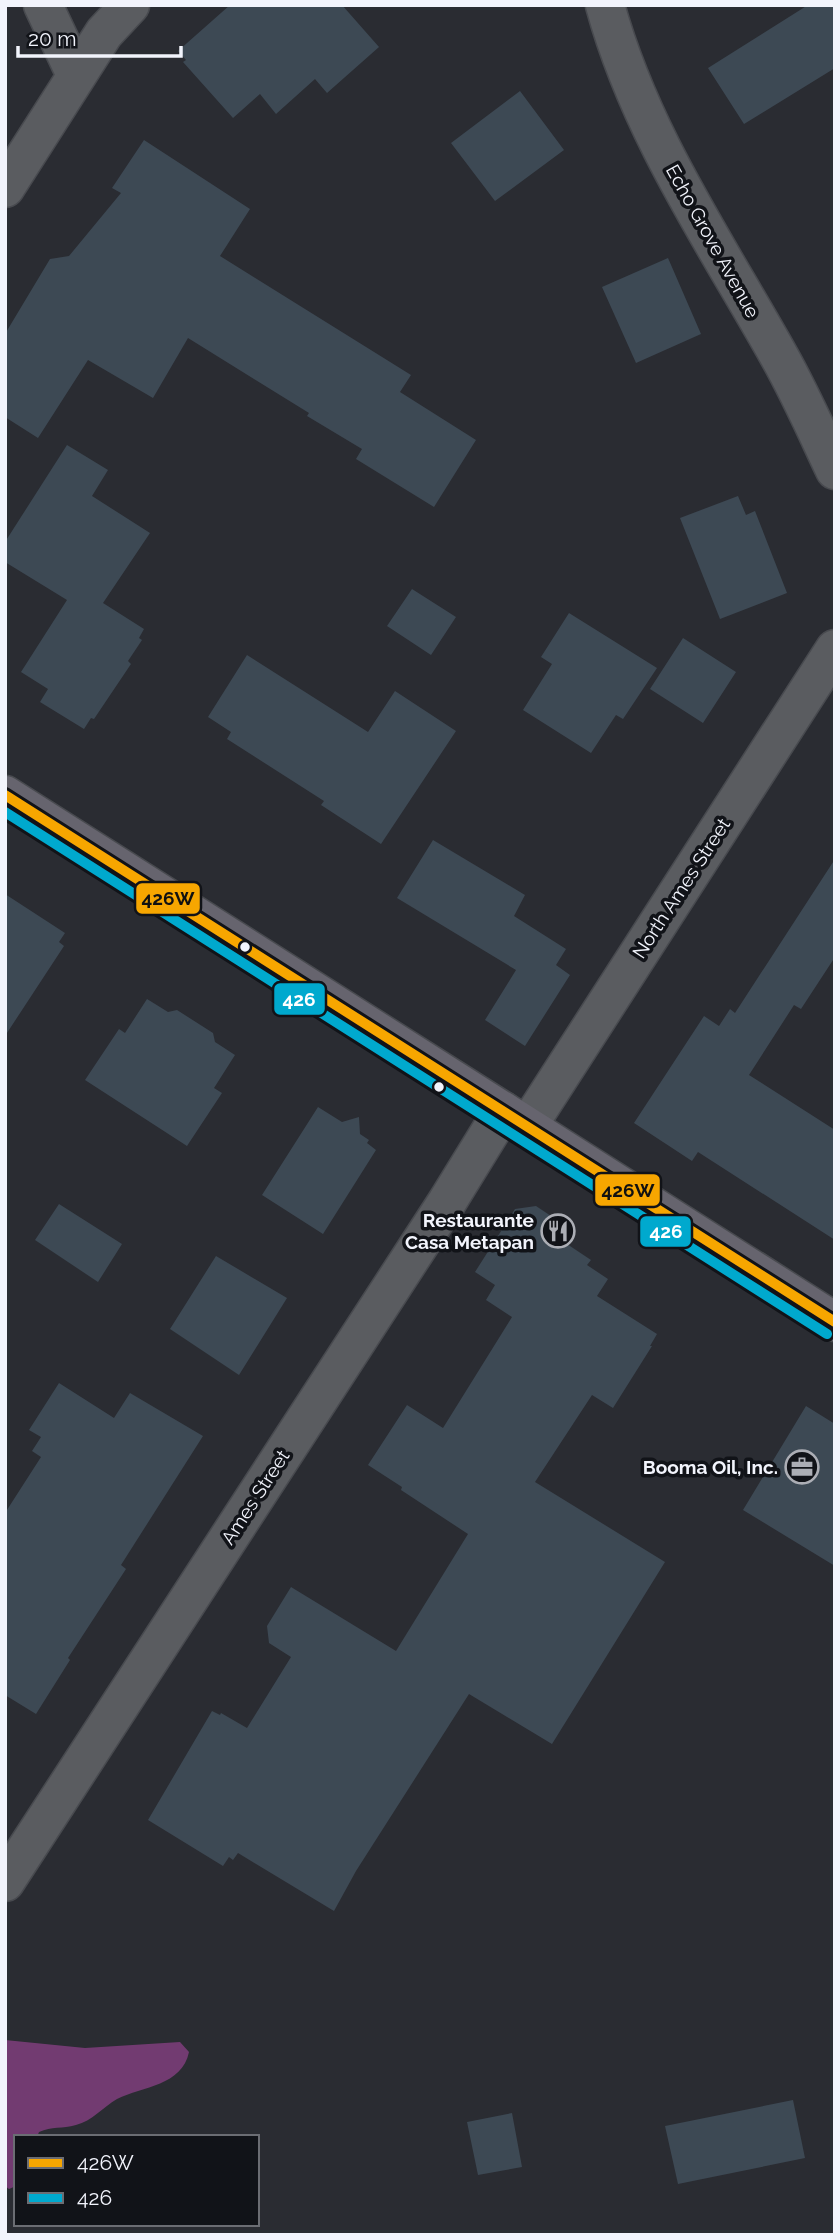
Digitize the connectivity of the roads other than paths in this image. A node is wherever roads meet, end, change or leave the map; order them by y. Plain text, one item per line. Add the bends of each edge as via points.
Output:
1 (43, 5) edge
2 (130, 5) edge
3 (605, 5) edge
4 (76, 75) junction
5 (5, 188) edge
6 (835, 470) edge
7 (835, 649) edge
8 (5, 795) edge
9 (515, 1119) junction
10 (835, 1322) edge
11 (5, 1882) edge

1 - 4 street
2 - 4 street
3 - 6 street, Echo Grove Avenue via 621,60 651,128 692,208 790,375
4 - 5 street
7 - 9 street, North Ames Street
8 - 9 main road
9 - 10 main road
9 - 11 street, Ames Street via 440,1213

